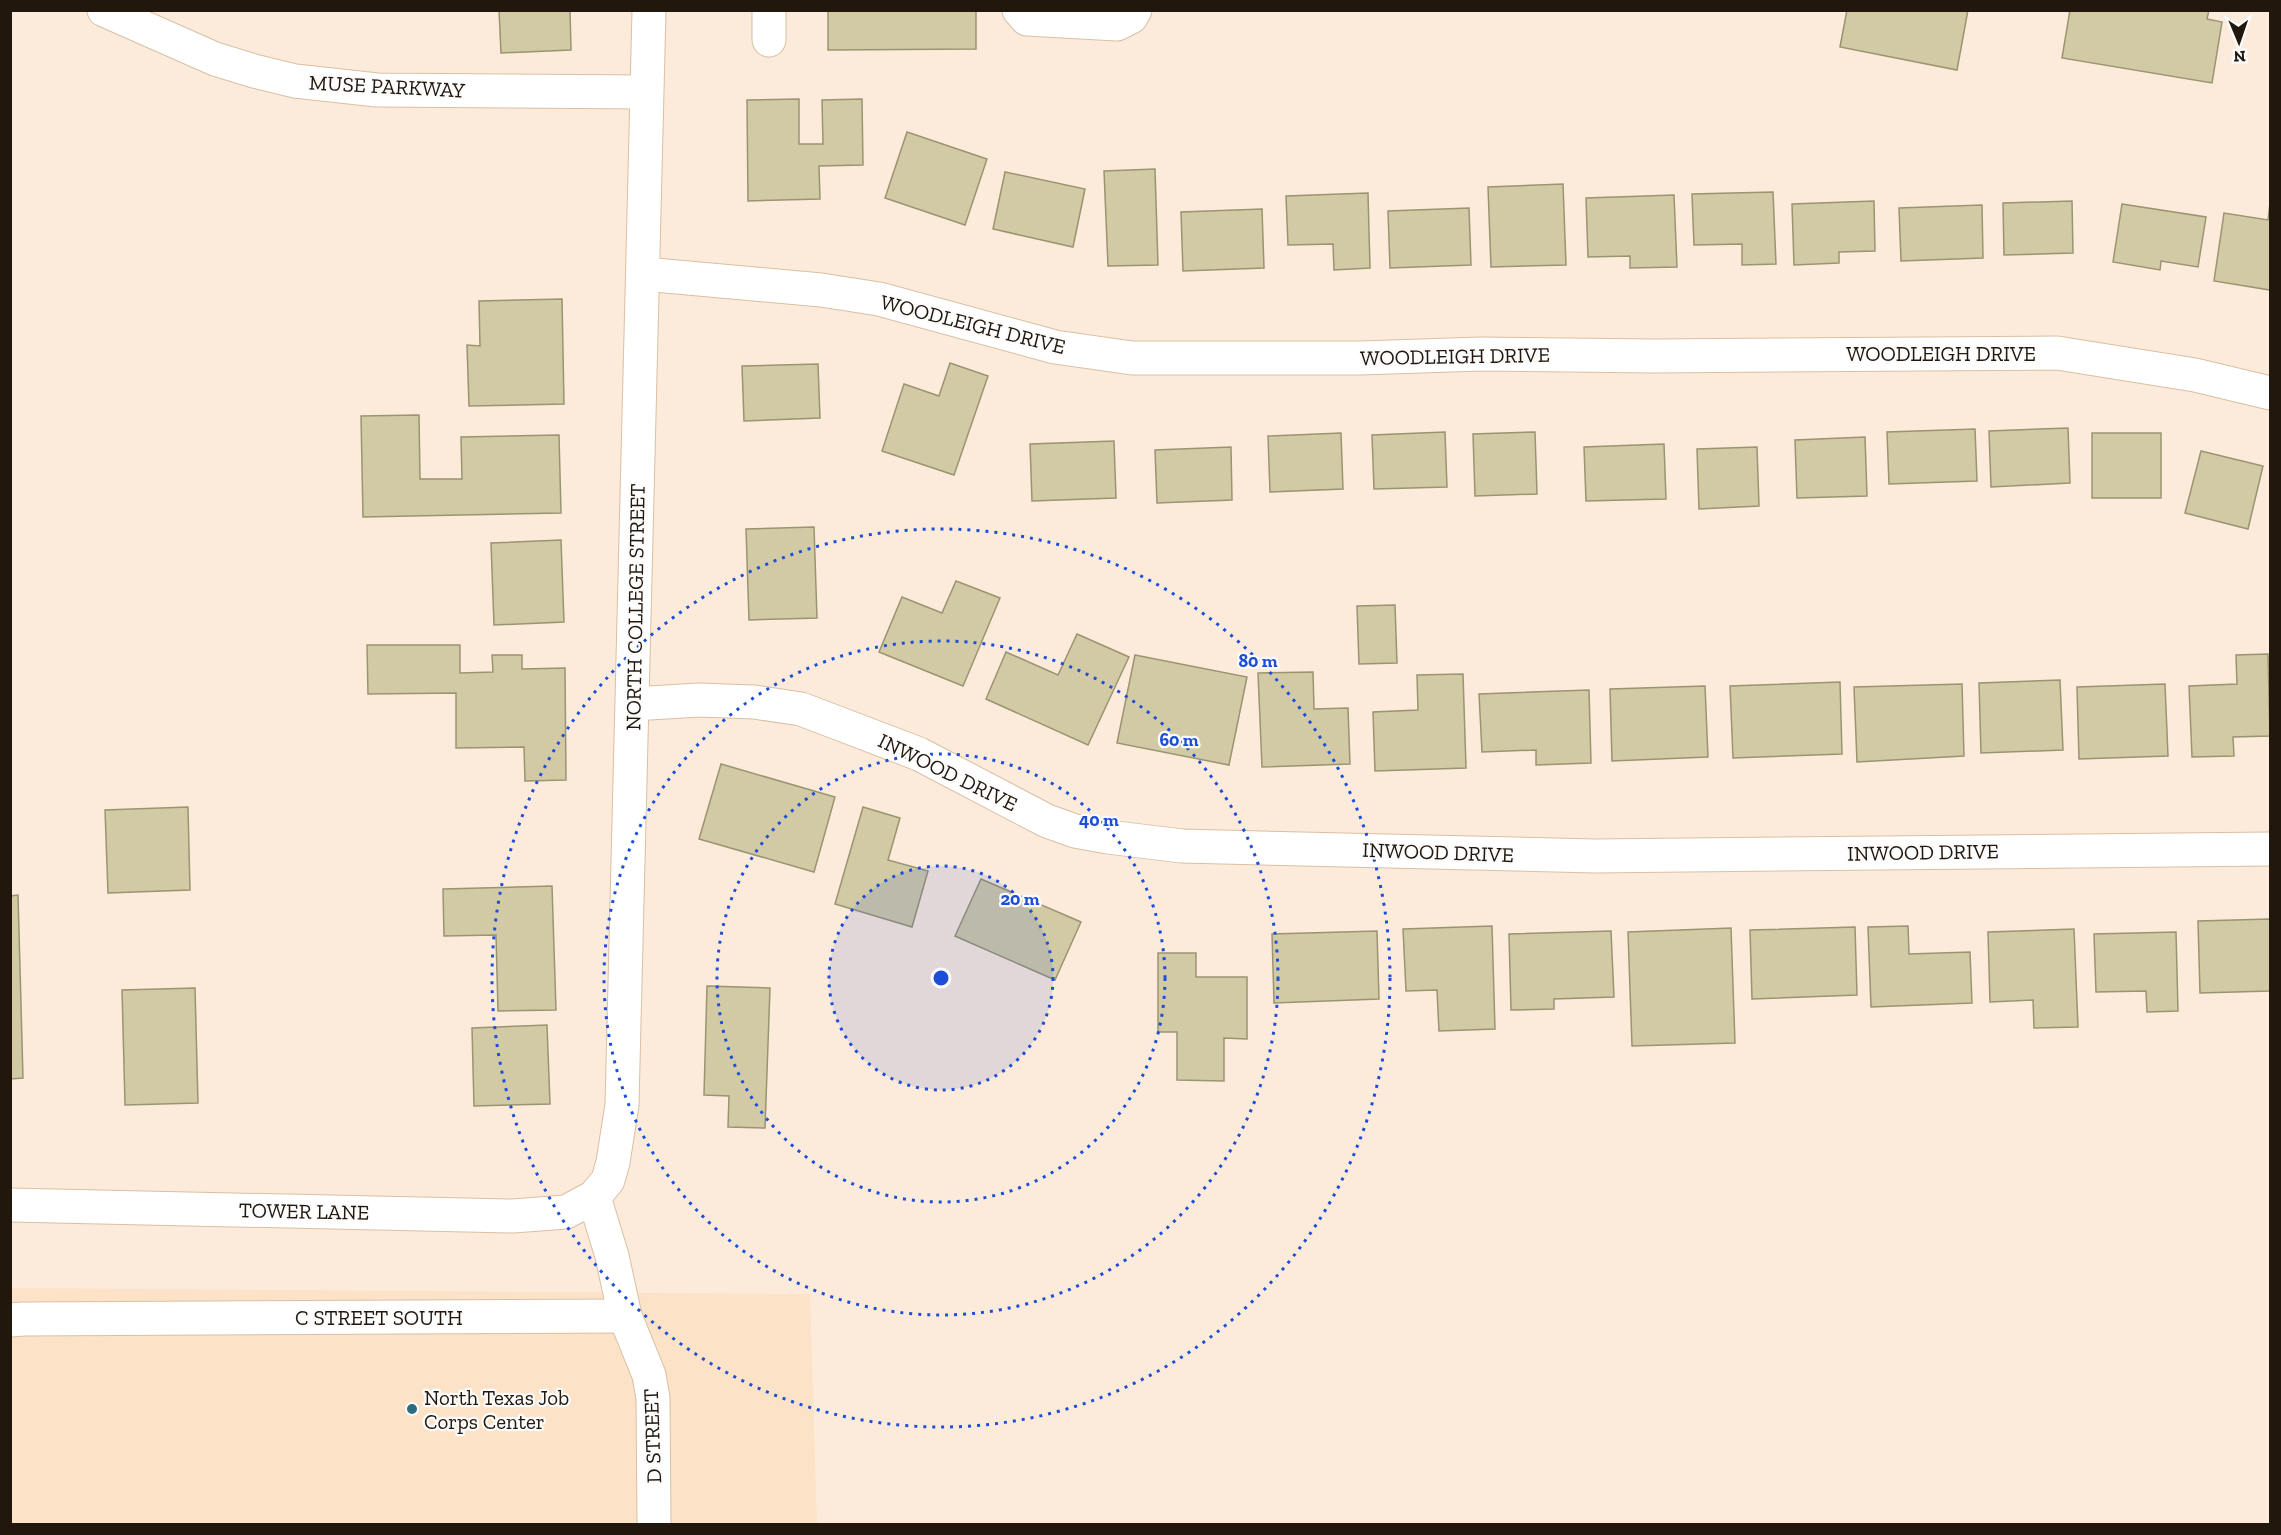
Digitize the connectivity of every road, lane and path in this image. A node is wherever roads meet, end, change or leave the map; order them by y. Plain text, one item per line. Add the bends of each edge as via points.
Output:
1 (104, 10) edge
2 (649, 10) edge
3 (1019, 10) edge
4 (1135, 10) edge
5 (646, 92) junction
6 (644, 274) junction
7 (2271, 393) edge
8 (633, 704) junction
9 (2271, 849) edge
10 (594, 1197) junction
11 (10, 1204) edge
12 (625, 1316) junction
13 (10, 1320) edge
14 (654, 1524) edge

1 - 5 street, MUSE PARKWAY via 215,58 295,81 377,90
2 - 5 street, NORTH COLLEGE STREET
3 - 4 street via 1027,19 1117,24 1131,17
5 - 6 street, NORTH COLLEGE STREET
6 - 7 street, WOODLEIGH DRIVE via 879,299 1055,347 1132,358 2057,353 2195,375
6 - 8 street, NORTH COLLEGE STREET
8 - 9 street, INWOOD DRIVE via 699,700 801,709 920,754 1047,821 1075,831 1182,846 1594,856
8 - 10 street, NORTH COLLEGE STREET via 622,1105 608,1180
10 - 11 street, TOWER LANE via 566,1212 513,1216
10 - 12 street
12 - 13 street, C STREET SOUTH
12 - 14 street, D STREET via 649,1375 653,1398

